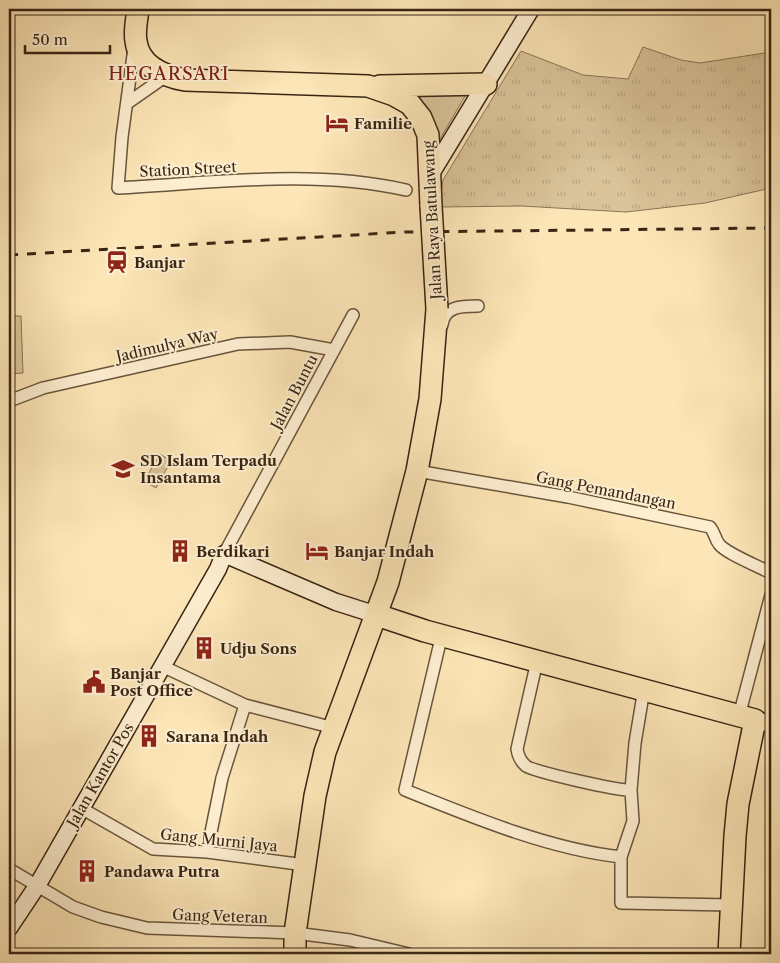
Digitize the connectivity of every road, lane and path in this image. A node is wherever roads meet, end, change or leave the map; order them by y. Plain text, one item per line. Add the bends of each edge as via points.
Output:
1 (138, 9) edge
2 (531, 9) edge
3 (136, 42) junction
4 (166, 76) junction
5 (486, 84) junction
6 (368, 86) junction
7 (128, 102) junction
8 (429, 177) junction
9 (406, 190) dead end
10 (478, 306) dead end
11 (353, 315) dead end
12 (334, 350) junction
13 (9, 400) edge
14 (418, 468) junction
15 (224, 554) junction
16 (771, 573) edge
17 (771, 595) edge
18 (377, 615) junction
19 (442, 634) junction
20 (537, 661) junction
21 (162, 666) junction
22 (644, 690) junction
23 (245, 704) junction
24 (755, 720) edge
25 (334, 728) junction
26 (631, 790) junction
27 (81, 808) junction
28 (207, 852) junction
29 (621, 857) junction
30 (305, 865) junction
31 (9, 869) edge
32 (37, 886) junction
33 (731, 905) junction
34 (9, 928) edge
35 (296, 933) junction
36 (295, 954) edge
37 (409, 954) edge
38 (729, 954) edge

1 - 3 highway
2 - 5 street
3 - 4 highway, Jalan Raya Batulawang via 147,63
3 - 7 street, Station Street
4 - 6 highway, Jalan Raya Batulawang via 185,80
4 - 7 street
5 - 6 highway
5 - 8 street
6 - 8 highway, Jalan Raya Batulawang via 410,104 422,118 428,135
7 - 9 street, Station Street via 118,188 322,180 365,182
8 - 14 highway, Jalan Raya Batulawang, bridge via 437,309 430,399
10 - 14 street via 453,308 444,316 437,400 431,434
11 - 12 street, Jalan Buntu
12 - 13 street, Jadimulya Way via 290,342 238,344 43,388
12 - 15 street, Jalan Buntu
14 - 16 street, Gang Pemandangan via 710,527 726,550
14 - 18 highway, Jalan Raya Batulawang
15 - 18 street via 336,602
15 - 21 street, Jalan Kantor Pos
17 - 24 street
18 - 19 highway
18 - 25 highway, Jalan Raya Batulawang
19 - 20 highway
19 - 29 street via 405,790 475,818 590,854
20 - 22 highway
20 - 26 street via 516,750 519,759 527,766 545,772
21 - 23 street
21 - 27 street, Jalan Kantor Pos
22 - 24 highway
22 - 26 street
23 - 25 street
23 - 28 street via 222,778
24 - 33 highway via 738,804
25 - 30 highway, Jalan Raya Batulawang via 315,796
26 - 29 street via 633,821
27 - 28 street, Gang Murni Jaya via 153,850
27 - 32 street, Jalan Kantor Pos
28 - 30 street, Gang Murni Jaya
29 - 33 street via 620,903
30 - 35 highway, Jalan Raya Batulawang
31 - 32 street, Gang Veteran
32 - 34 street, Jalan Kantor Pos
32 - 35 street, Gang Veteran via 73,907 147,928
33 - 38 highway
35 - 36 highway, Jalan Raya Batulawang
35 - 37 street, Gang Veteran via 350,940

